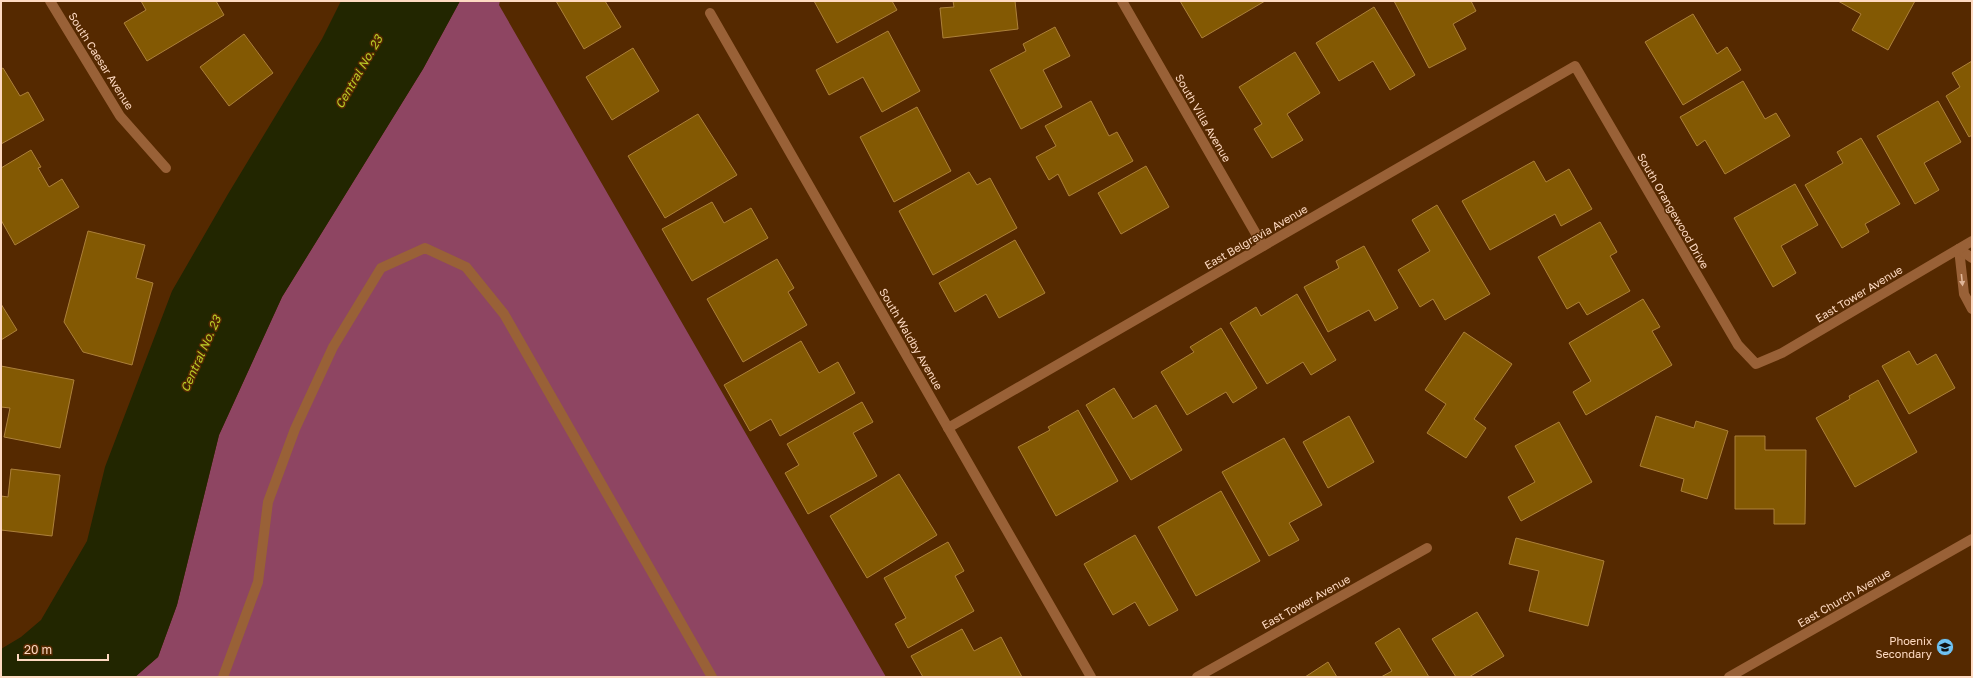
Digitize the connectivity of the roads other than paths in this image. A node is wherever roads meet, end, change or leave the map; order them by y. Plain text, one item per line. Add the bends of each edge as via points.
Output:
1 (50, 1) edge
2 (1122, 1) edge
3 (710, 13) dead end
4 (1575, 66) joint
5 (166, 168) dead end
6 (1972, 241) edge
7 (1263, 246) junction
8 (1959, 249) junction
9 (1972, 258) edge
10 (1972, 309) edge
11 (1756, 364) joint
12 (948, 428) junction
13 (1972, 539) edge
14 (1427, 548) dead end
15 (223, 677) edge
16 (712, 677) edge
17 (1091, 677) edge
18 (1197, 677) edge
19 (1729, 677) edge

1 - 5 street, South Caesar Avenue via 120,116
2 - 7 street, South Villa Avenue
3 - 12 street, South Waldby Avenue
4 - 7 street, East Belgravia Avenue
4 - 11 street, South Orangewood Drive via 1738,345
6 - 8 street, East Tower Avenue
7 - 12 street, East Belgravia Avenue
8 - 9 street
8 -> 10 street via 1964,294
8 - 11 street, East Tower Avenue via 1782,353
12 - 17 street, South Waldby Avenue
13 - 19 street, East Church Avenue
14 - 18 street, East Tower Avenue
15 - 16 street via 258,582 268,502 295,430 333,347 382,268 425,248 466,267 504,314

